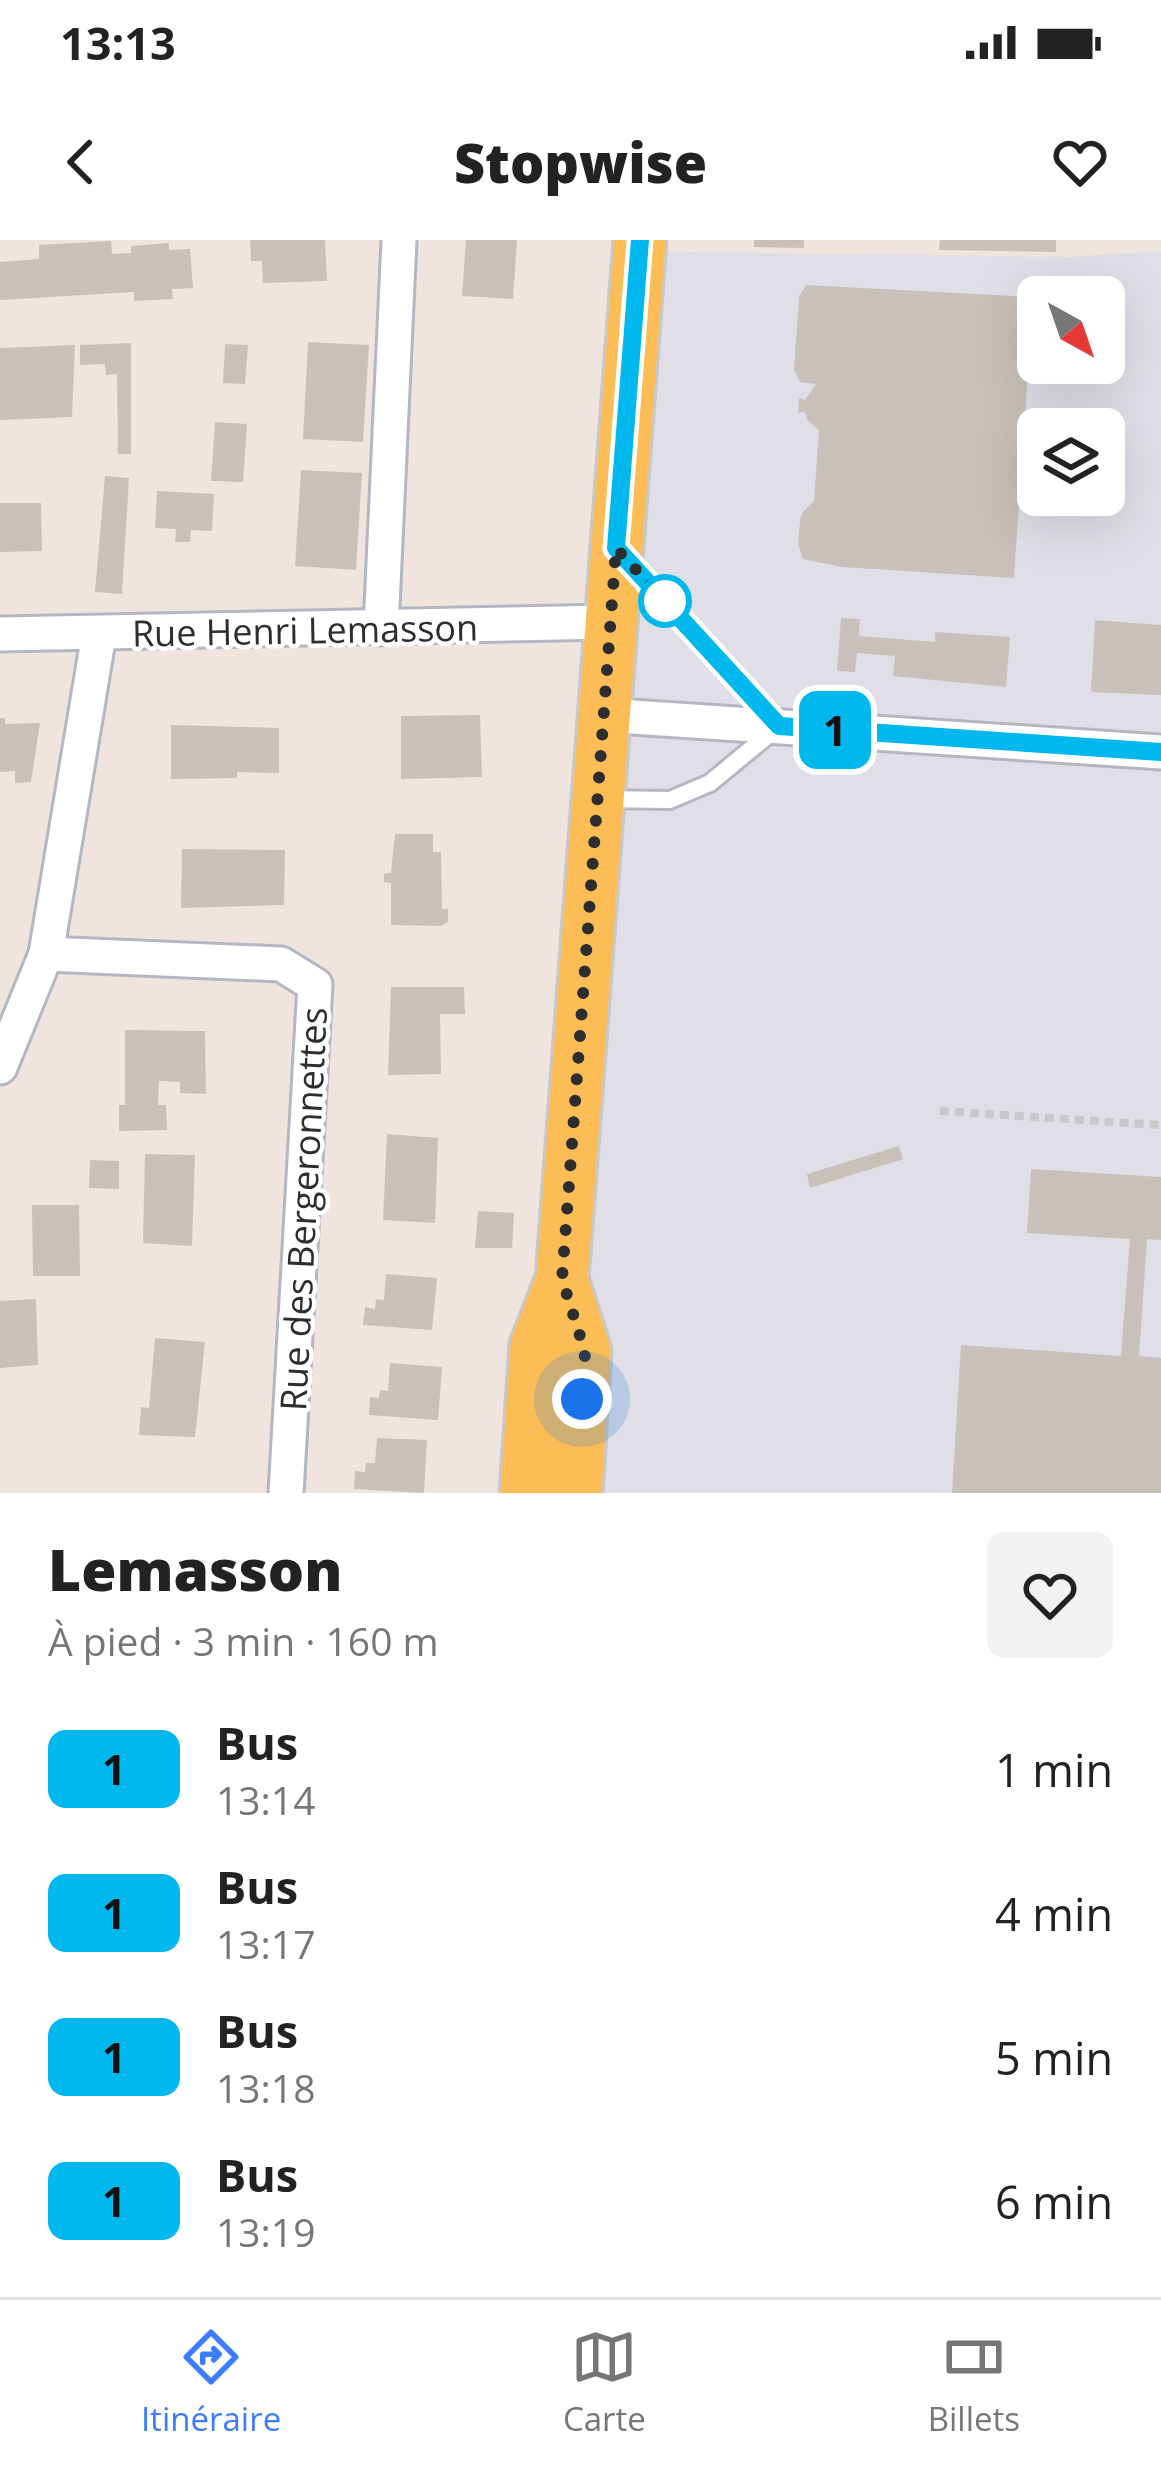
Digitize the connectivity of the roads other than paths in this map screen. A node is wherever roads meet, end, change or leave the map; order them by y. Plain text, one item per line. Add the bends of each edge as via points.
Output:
1 (399, 240) edge
2 (640, 240) edge
3 (616, 548) junction
4 (610, 622) junction
5 (381, 628) junction
6 (0, 634) edge
7 (99, 634) junction
8 (602, 715) junction
9 (779, 726) junction
10 (1161, 752) edge
11 (596, 799) junction
12 (46, 954) junction
13 (0, 1066) edge
14 (562, 1279) junction
15 (286, 1493) edge
16 (526, 1493) edge
17 (576, 1493) edge

1 - 5 street
2 - 3 main road
3 - 4 main road
3 - 9 lane
4 - 5 street, Rue Henri Lemasson
4 - 8 main road
5 - 7 street, Rue Henri Lemasson
6 - 7 street, Rue Henri Lemasson
7 - 12 street
8 - 9 street
8 - 11 main road
9 - 10 street
9 - 11 lane via 710,784 670,800
11 - 14 main road
12 - 13 street
12 - 15 street, Rue des Bergeronnettes via 280,964 316,985
14 - 16 main road via 536,1346
14 - 17 main road via 585,1352

